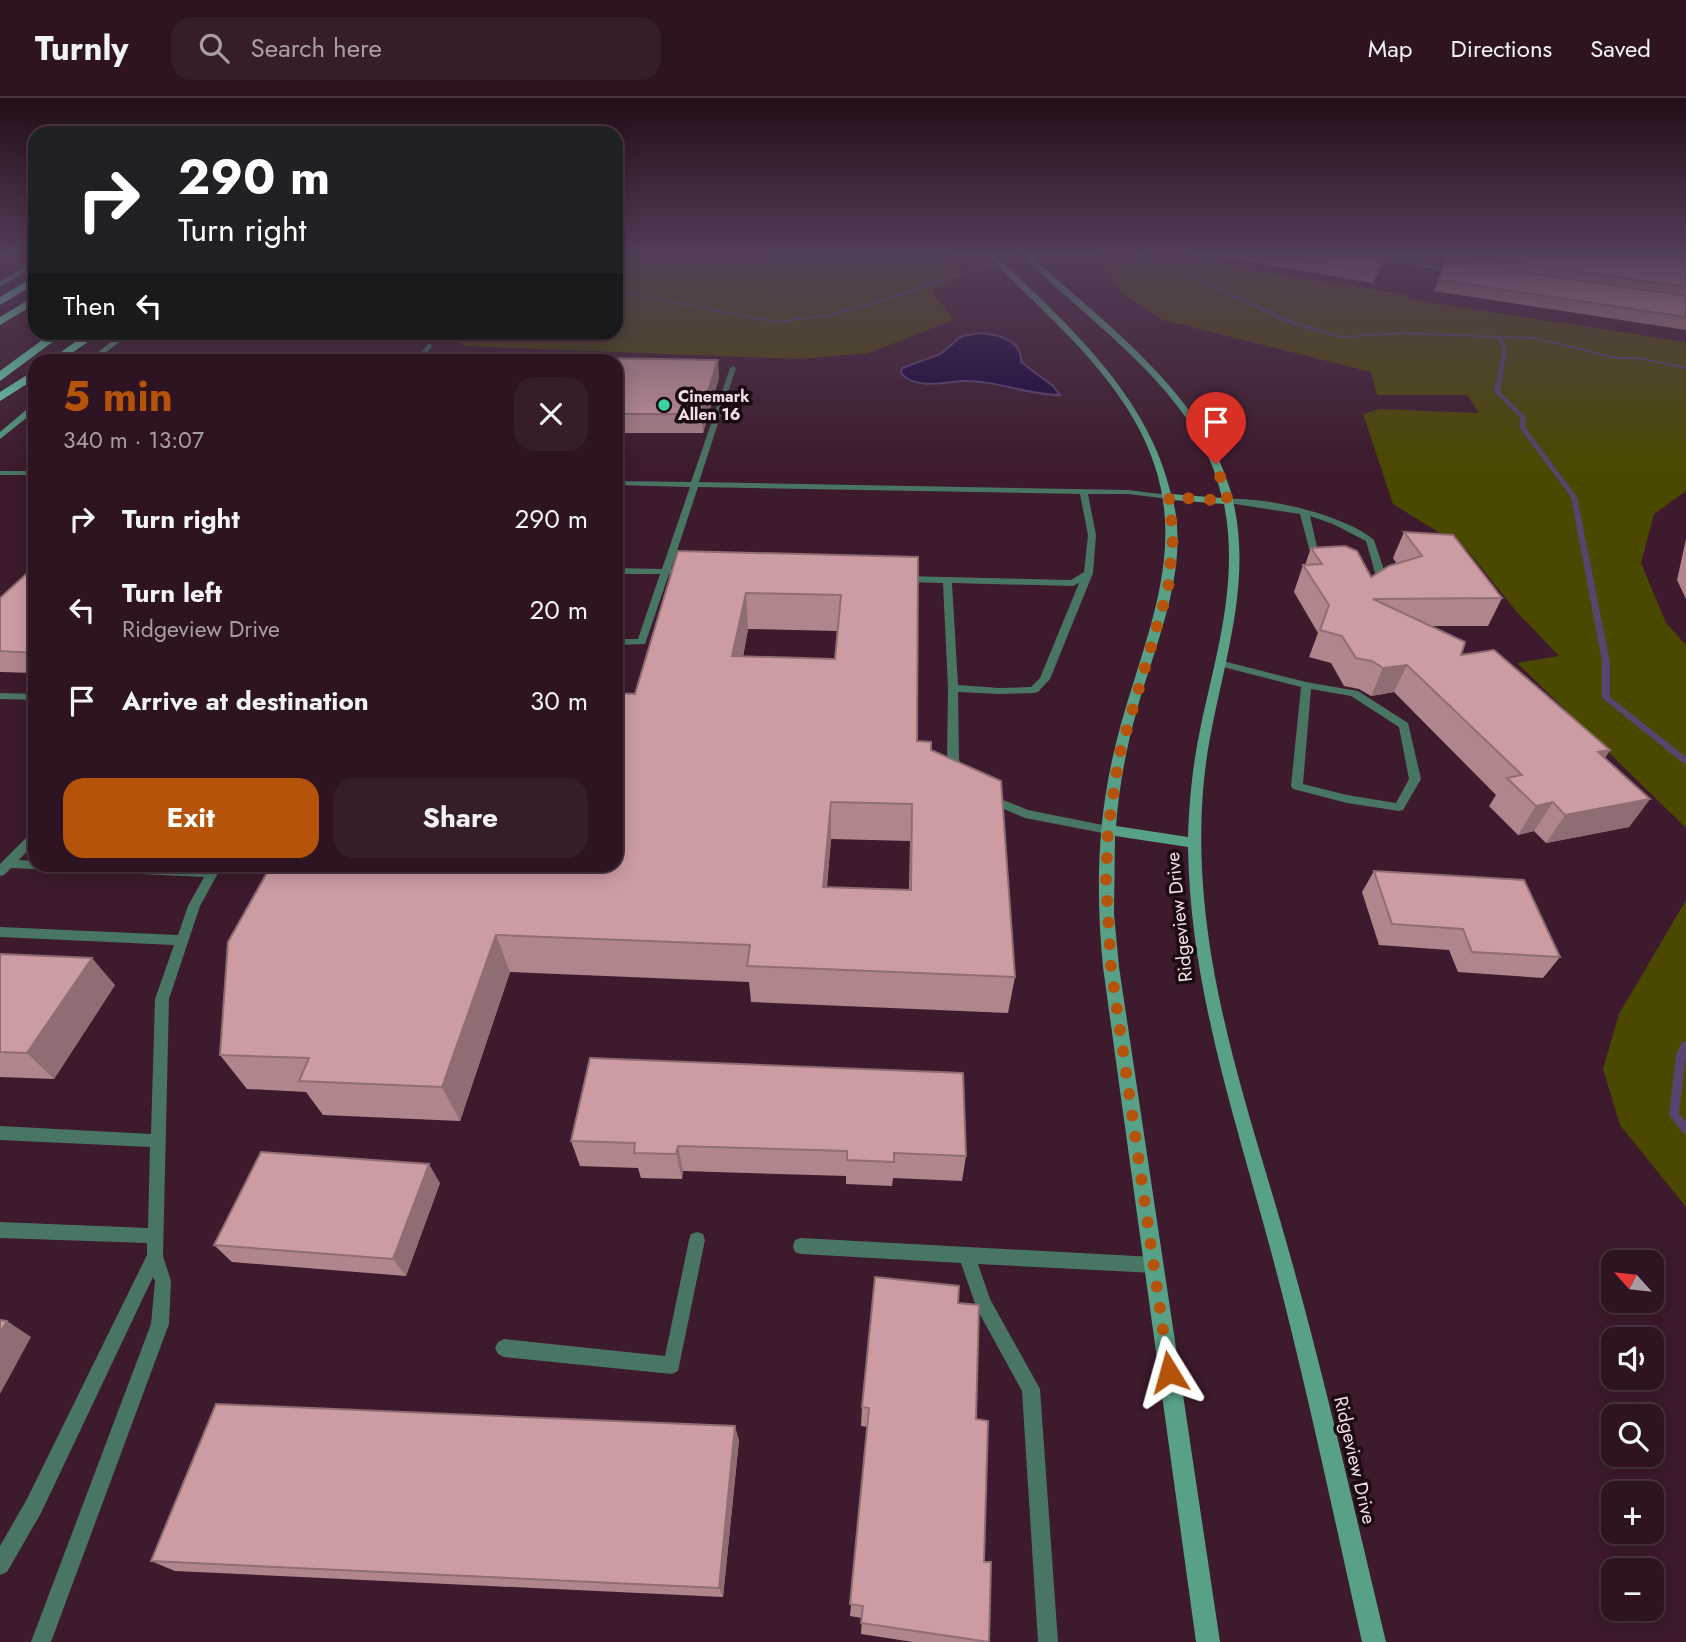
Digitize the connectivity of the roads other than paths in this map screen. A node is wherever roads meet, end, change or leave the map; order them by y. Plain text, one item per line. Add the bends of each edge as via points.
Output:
1 (1060, 324) edge
2 (1099, 324) edge
3 (50, 340) edge
4 (85, 340) edge
5 (118, 340) edge
6 (430, 345) dead end
7 (31, 354) edge
8 (64, 354) edge
9 (100, 354) edge
10 (423, 354) edge
11 (28, 356) edge
12 (733, 368) dead end
13 (0, 377) edge
14 (28, 379) edge
15 (0, 397) edge
16 (28, 413) edge
17 (0, 436) edge
18 (0, 473) edge
19 (28, 473) edge
20 (623, 483) edge
21 (694, 485) junction
22 (1084, 492) junction
23 (1169, 497) junction
24 (1228, 501) junction
25 (1304, 511) junction
26 (1318, 570) edge
27 (623, 571) edge
28 (665, 572) junction
29 (692, 572) edge
30 (1088, 573) junction
31 (893, 578) edge
32 (947, 580) junction
33 (1363, 587) edge
34 (623, 642) edge
35 (1223, 664) junction
36 (1306, 685) junction
37 (953, 688) junction
38 (0, 696) edge
39 (28, 697) edge
40 (0, 705) edge
41 (28, 706) edge
42 (968, 782) edge
43 (975, 792) edge
44 (1108, 830) junction
45 (28, 843) edge
46 (1194, 843) junction
47 (5, 868) edge
48 (28, 868) edge
49 (213, 872) edge
50 (0, 932) edge
51 (182, 940) junction
52 (0, 1133) edge
53 (159, 1141) junction
54 (0, 1230) edge
55 (156, 1236) junction
56 (697, 1240) dead end
57 (801, 1246) dead end
58 (967, 1255) junction
59 (155, 1256) junction
60 (1154, 1265) junction
61 (504, 1348) dead end
62 (0, 1566) edge
63 (41, 1642) edge
64 (1048, 1642) edge
65 (1208, 1642) edge
66 (1374, 1642) edge

1 - 23 main road via 1121,392 1150,441
2 - 24 main road, Ridgeview Drive via 1181,403 1210,452
3 - 7 highway
4 - 8 highway
5 - 9 main road
6 - 10 lane
11 - 13 highway
12 - 21 lane
14 - 15 highway
16 - 17 main road
18 - 19 lane
20 - 21 lane
21 - 22 lane
21 - 28 lane
22 - 23 lane
22 - 30 lane via 1092,535
23 - 24 main road
23 - 44 main road via 1173,537 1168,589 1119,756
24 - 25 lane
24 - 35 main road, Ridgeview Drive via 1237,577
25 - 26 lane
25 - 33 lane via 1370,540 1381,576 1373,585
27 - 28 lane
28 - 29 lane
28 - 34 lane via 642,642
30 - 32 lane via 1073,583
30 - 37 lane via 1045,679 1034,690
31 - 32 lane
32 - 37 lane
35 - 36 lane
35 - 46 main road, Ridgeview Drive via 1200,763
36 - 36 lane via 1297,786 1399,807 1415,779 1404,725 1354,694
37 - 42 lane via 953,760
38 - 39 lane
40 - 41 lane
43 - 44 lane via 1025,814
44 - 46 main road
44 - 60 main road via 1108,945
45 - 47 lane
46 - 66 main road, Ridgeview Drive via 1203,952 1217,1026 1299,1320
47 - 48 lane
49 - 51 lane
50 - 51 lane
51 - 53 lane via 162,999
52 - 53 lane
53 - 55 lane
54 - 55 lane
55 - 59 lane
56 - 61 lane via 673,1365
57 - 58 lane
58 - 60 lane
58 - 64 lane via 983,1303 1031,1389
59 - 62 lane via 34,1506
59 - 63 lane via 163,1281 160,1324
60 - 65 main road

